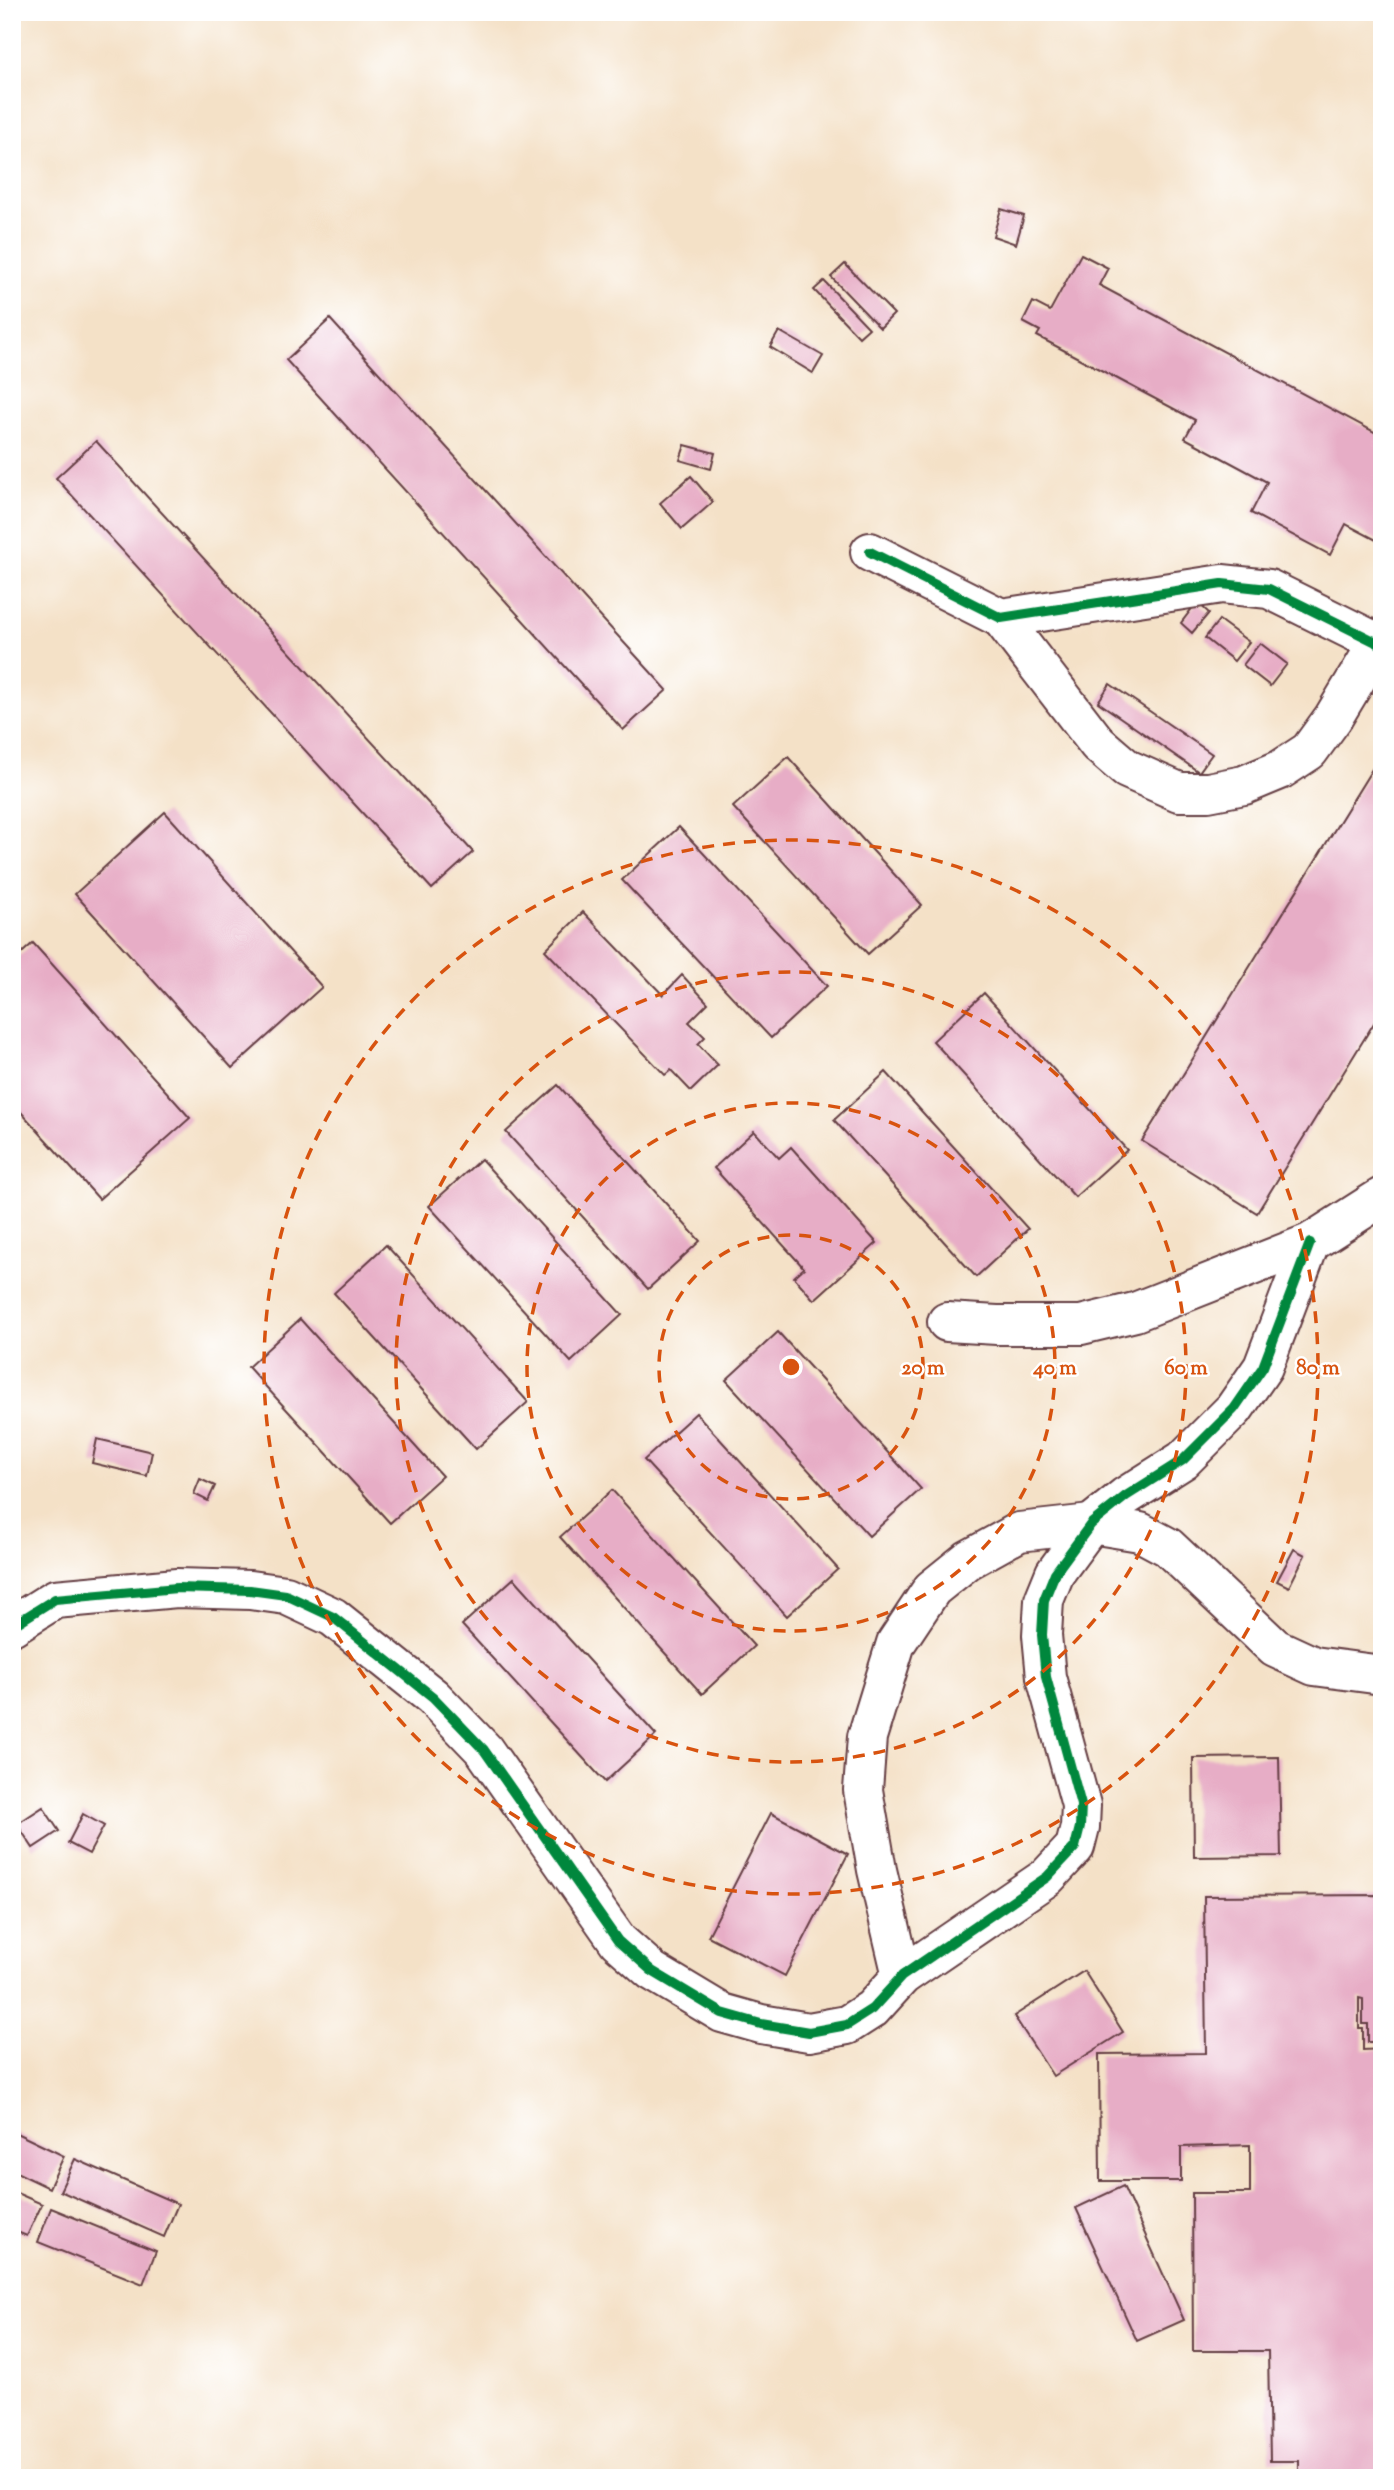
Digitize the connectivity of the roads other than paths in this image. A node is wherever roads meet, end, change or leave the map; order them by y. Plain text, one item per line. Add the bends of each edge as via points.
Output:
1 (870, 552) dead end
2 (1001, 618) junction
3 (1380, 643) edge
4 (1382, 1197) edge
5 (1310, 1243) junction
6 (947, 1322) dead end
7 (1091, 1524) junction
8 (12, 1626) edge
9 (1382, 1675) edge
10 (902, 1976) junction

1 - 2 street
2 - 3 street via 1222,584 1269,589
2 - 3 street via 1098,744 1127,769 1179,792 1244,785 1309,751
4 - 5 street
5 - 6 street via 1135,1312 1082,1325
5 - 7 street via 1263,1367 1234,1409 1183,1460
7 - 9 street via 1140,1532 1168,1547 1275,1648 1314,1666
7 - 10 street via 1055,1573 1044,1600 1042,1635 1046,1677 1081,1805 1075,1847 1046,1877
7 - 10 street via 1019,1532 968,1560 932,1589 896,1643 867,1737 863,1790
8 - 10 street via 55,1599 177,1588 286,1595 333,1617 433,1697 484,1750 618,1941 671,1984 722,2013 809,2032 847,2025 872,2009

